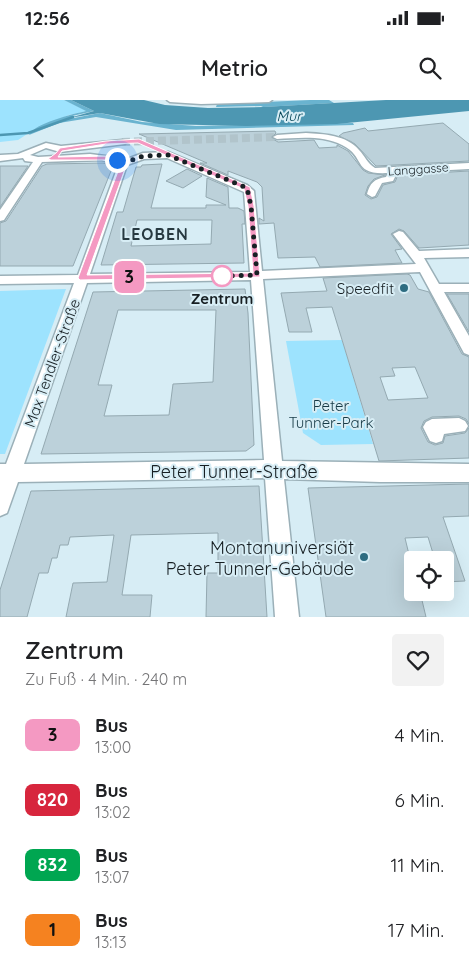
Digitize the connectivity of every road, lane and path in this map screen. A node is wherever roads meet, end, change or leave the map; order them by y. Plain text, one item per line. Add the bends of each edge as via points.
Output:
1 (170, 100) edge
2 (270, 100) edge
3 (277, 137) tunnel mouth
4 (122, 142) tunnel mouth
5 (60, 149) junction
6 (25, 154) junction
7 (0, 158) edge
8 (51, 159) junction
9 (38, 161) junction
10 (122, 164) junction
11 (469, 166) edge
12 (391, 177) dead end
13 (372, 194) dead end
14 (0, 218) edge
15 (399, 234) dead end
16 (469, 253) edge
17 (416, 255) junction
18 (424, 268) junction
19 (257, 275) junction
20 (82, 278) junction
21 (0, 280) edge
22 (469, 288) edge
23 (435, 289) junction
24 (469, 349) edge
25 (459, 426) dead end
26 (436, 435) dead end
27 (274, 470) junction
28 (6, 472) edge
29 (469, 473) edge
30 (0, 506) edge
31 (287, 617) edge

1 - 2 street
3 - 11 street, Langgasse via 317,137 349,145 367,168 378,172
4 - 5 street
5 - 6 street via 46,146
5 - 8 street via 59,154
6 - 7 street
6 - 9 street via 28,159
8 - 9 street
8 - 10 street via 108,158
9 - 14 street
10 - 19 street via 143,156 168,155 247,188
10 - 20 street, Max Tendler-Straße
12 - 13 street via 379,181
15 - 17 street
16 - 17 street
17 - 18 street
18 - 19 street
18 - 23 street
19 - 20 street
19 - 27 street
20 - 21 street
20 - 28 street, Max Tendler-Straße
22 - 23 street
23 - 24 street
25 - 26 street via 432,427
27 - 28 street, Peter Tunner-Straße
27 - 29 street, Peter Tunner-Straße
27 - 31 street
28 - 30 street, Max Tendler-Straße

